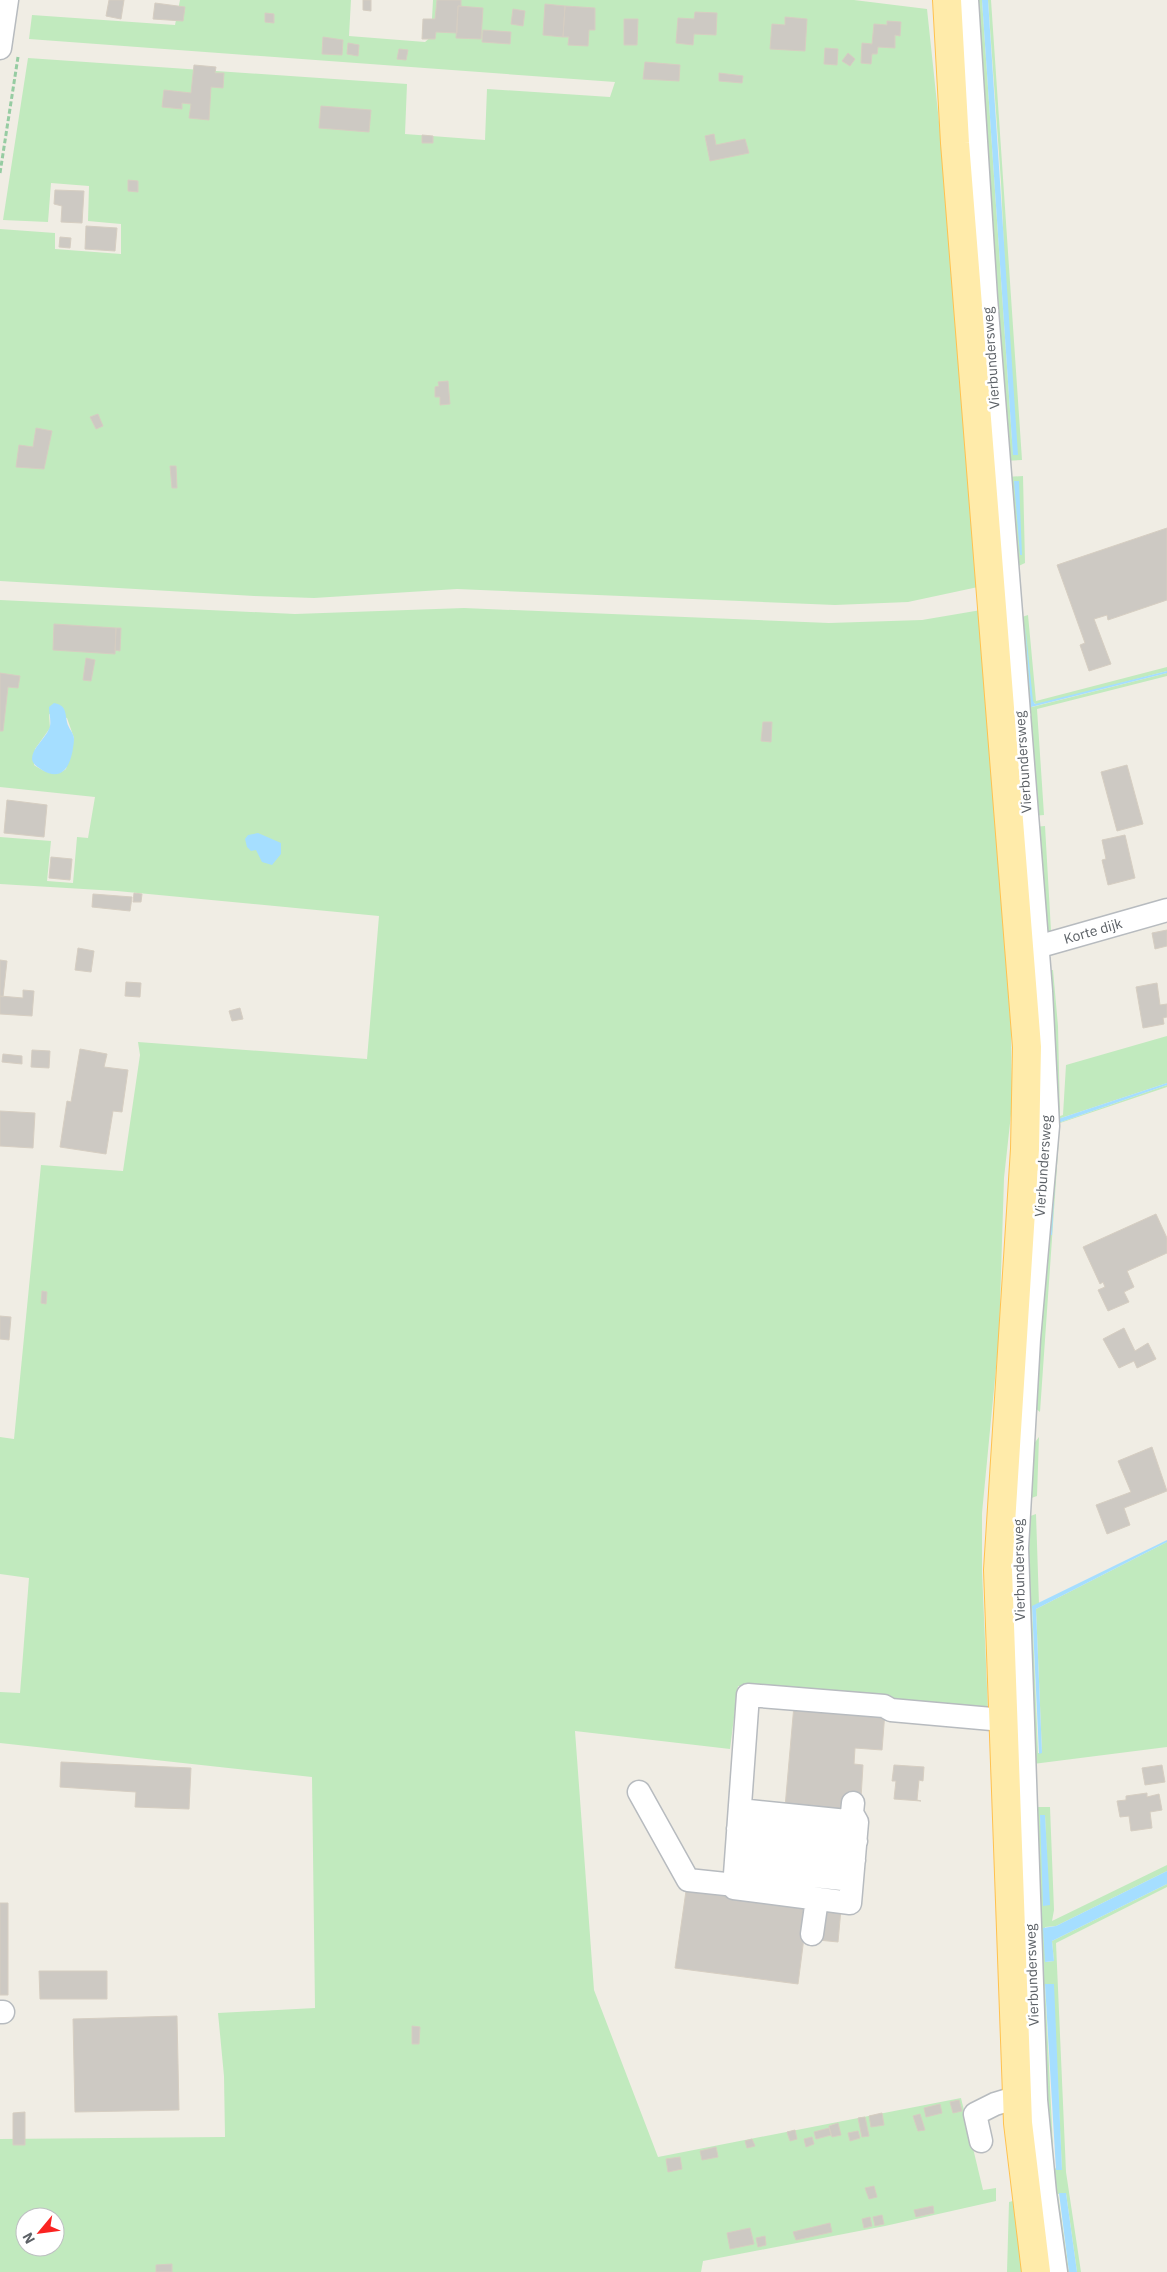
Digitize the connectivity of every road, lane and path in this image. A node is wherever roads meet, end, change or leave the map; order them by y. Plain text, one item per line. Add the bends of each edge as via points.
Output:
1 (7, 0) edge
2 (947, 0) edge
3 (961, 0) edge
4 (967, 0) edge
5 (10, 48) edge
6 (0, 173) edge
7 (1167, 910) edge
8 (1028, 948) junction
9 (1003, 1720) junction
10 (639, 1792) dead end
11 (854, 1841) junction
12 (737, 1848) junction
13 (817, 1899) junction
14 (812, 1934) dead end
15 (1018, 2097) junction
16 (981, 2141) dead end
17 (1036, 2272) edge
18 (1056, 2272) edge

1 - 5 street
2 - 8 main road, Vierbundersweg via 955,143
3 - 4 street, Vierbundersweg
4 - 8 street, Vierbundersweg
5 - 6 path
7 - 8 street, Korte dijk
8 - 9 main road, Vierbundersweg via 1025,1140 998,1570
8 - 18 street, Vierbundersweg via 1048,1126 1028,1348 1017,1548 1036,2100
9 - 12 street via 748,1695
9 - 15 main road, Vierbundersweg
10 - 12 street via 688,1880
11 - 12 street
11 - 12 street
11 - 13 street via 850,1903
12 - 13 street via 734,1888
13 - 14 street
15 - 16 street via 975,2114
15 - 17 main road, Vierbundersweg via 1018,2123

